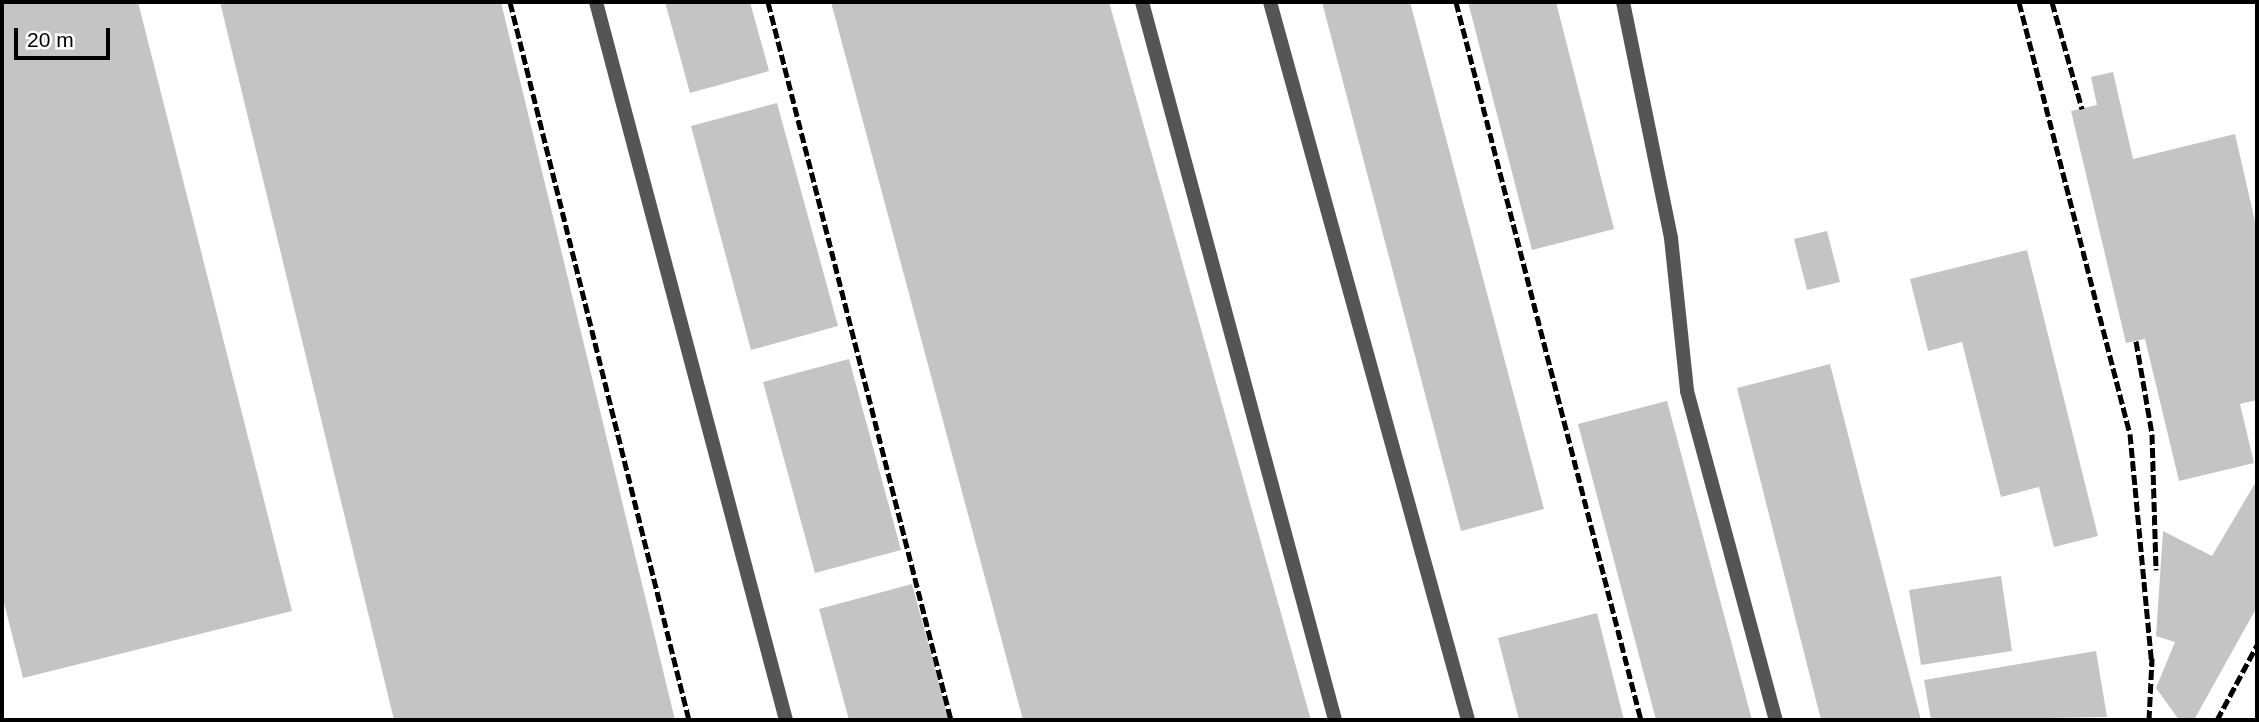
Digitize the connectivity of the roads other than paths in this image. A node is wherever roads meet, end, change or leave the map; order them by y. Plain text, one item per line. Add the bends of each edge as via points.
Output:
1 (596, 2) edge
2 (1142, 2) edge
3 (1270, 2) edge
4 (1623, 2) edge
5 (786, 720) edge
6 (1335, 720) edge
7 (1468, 720) edge
8 (1776, 720) edge

1 - 5 lane
2 - 6 lane
3 - 7 lane
4 - 8 lane via 1671,238 1686,391

